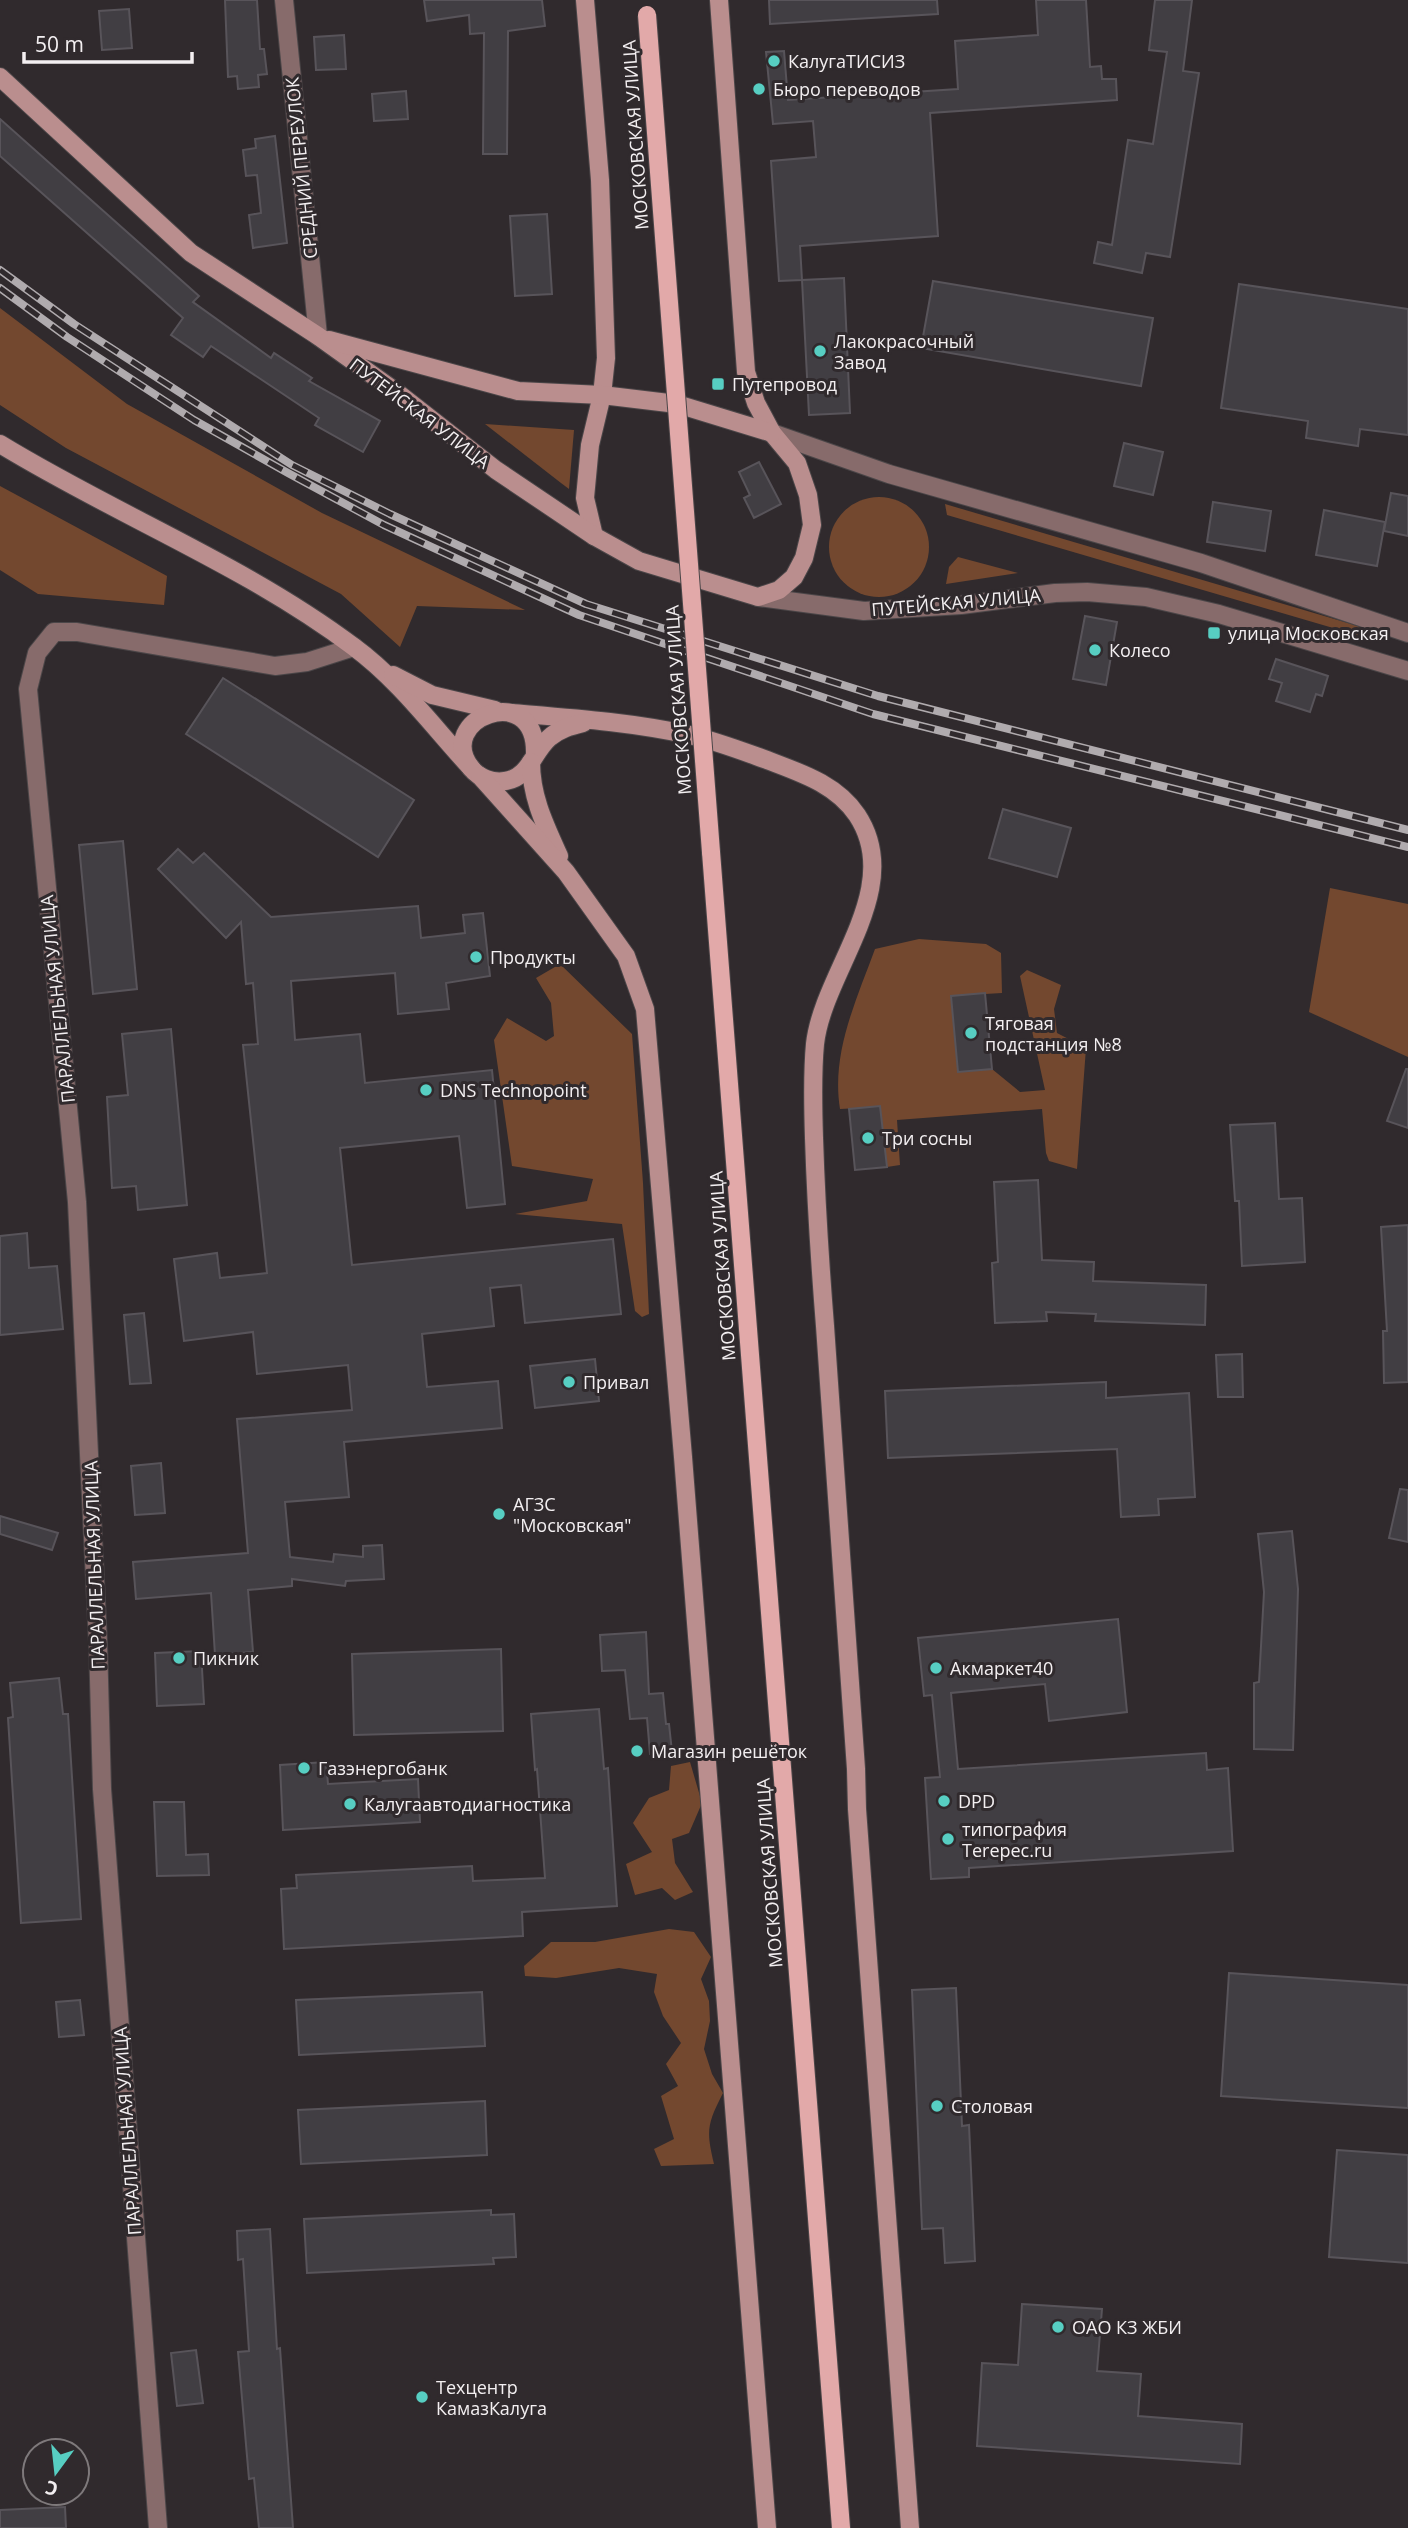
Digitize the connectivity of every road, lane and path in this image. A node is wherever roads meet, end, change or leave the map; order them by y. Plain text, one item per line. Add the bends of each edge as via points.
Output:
1 (284, 0) edge
2 (585, 0) edge
3 (719, 0) edge
4 (646, 7) edge
5 (0, 77) edge
6 (318, 337) junction
7 (602, 396) junction
8 (772, 433) junction
9 (0, 444) edge
10 (594, 536) junction
11 (758, 597) junction
12 (1408, 633) edge
13 (354, 647) junction
14 (378, 666) junction
15 (1408, 671) edge
16 (506, 712) junction
17 (597, 719) junction
18 (533, 758) junction
19 (476, 772) junction
20 (566, 872) junction
21 (158, 2528) edge
22 (766, 2528) edge
23 (841, 2528) edge
24 (911, 2528) edge

1 - 6 street, СРЕДНИЙ ПЕРЕУЛОК
2 - 7 main road via 600,180 606,358
3 - 8 main road via 746,372
4 - 23 main road, МОСКОВСКАЯ УЛИЦА, bridge
5 - 6 main road, ПУТЕЙСКАЯ УЛИЦА via 191,253
6 - 7 main road, ПУТЕЙСКАЯ УЛИЦА via 518,391
6 - 10 main road, ПУТЕЙСКАЯ УЛИЦА via 496,470
7 - 8 main road, ПУТЕЙСКАЯ УЛИЦА via 677,404
7 - 10 main road via 590,445 585,498
8 - 11 main road via 797,463 812,525 794,577 779,590
8 - 12 street, ПУТЕЙСКАЯ УЛИЦА via 889,474 1201,563
9 - 13 main road via 260,585
10 - 11 main road, ПУТЕЙСКАЯ УЛИЦА via 639,561
11 - 15 street, ПУТЕЙСКАЯ УЛИЦА via 864,611 1055,593 1146,597
13 - 14 main road
13 - 21 street, ПАРАЛЛЕЛЬНАЯ УЛИЦА via 307,662 275,666 54,632 37,653 27,689 77,1202 102,1789
14 - 16 main road via 432,695
14 - 19 main road
16 - 17 main road
16 - 18 main road via 527,724
16 - 19 main road via 481,716 468,731 464,751
17 - 18 main road via 550,736
17 - 24 main road via 694,736 812,777 839,794 858,817 870,845 868,902 825,1002 816,1041 815,1178
18 - 19 main road via 509,781 488,780
18 - 20 main road via 531,784
19 - 20 main road
20 - 22 main road via 626,956 645,1009

